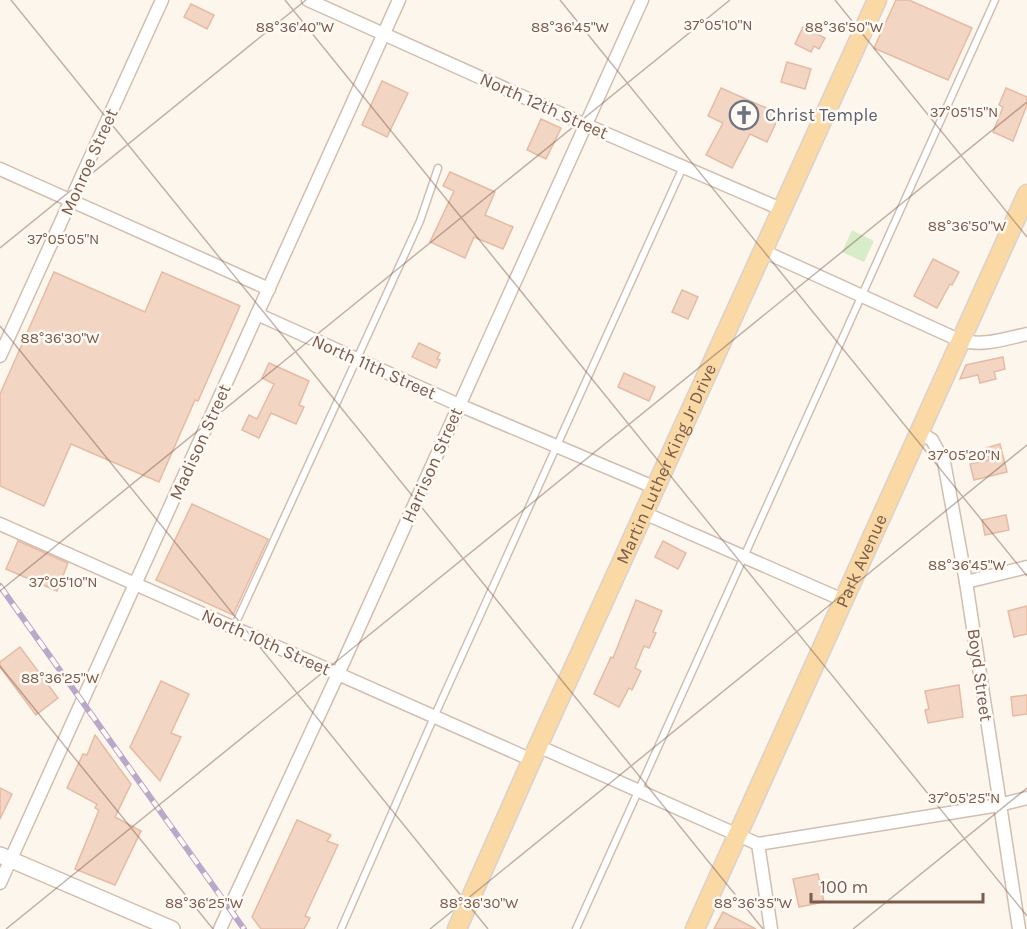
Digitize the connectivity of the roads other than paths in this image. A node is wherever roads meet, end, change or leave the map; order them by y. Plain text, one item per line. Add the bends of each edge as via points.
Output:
1 (162, 0) edge
2 (308, 0) edge
3 (399, 0) edge
4 (642, 0) edge
5 (877, 0) edge
6 (995, 0) edge
7 (384, 34) junction
8 (586, 124) junction
9 (683, 167) junction
10 (0, 168) edge
11 (438, 168) dead end
12 (1027, 194) edge
13 (72, 201) junction
14 (782, 209) junction
15 (763, 251) junction
16 (269, 289) junction
17 (861, 295) junction
18 (257, 315) junction
19 (1027, 334) edge
20 (960, 340) junction
21 (0, 356) edge
22 (358, 360) junction
23 (459, 405) junction
24 (919, 432) junction
25 (556, 446) junction
26 (656, 488) junction
27 (644, 513) junction
28 (0, 524) edge
29 (745, 556) junction
30 (1027, 567) edge
31 (966, 582) junction
32 (135, 584) junction
33 (843, 600) junction
34 (234, 628) junction
35 (338, 674) junction
36 (434, 717) junction
37 (535, 753) junction
38 (640, 791) junction
39 (1027, 798) edge
40 (999, 805) junction
41 (737, 835) junction
42 (758, 844) junction
43 (5, 857) edge
44 (0, 883) edge
45 (172, 929) edge
46 (220, 929) edge
47 (341, 929) edge
48 (457, 929) edge
49 (576, 929) edge
50 (695, 929) edge
51 (771, 929) edge
52 (1018, 929) edge

1 - 13 street, Monroe Street
2 - 7 street, North 12th Street
3 - 7 street, Madison Street
4 - 8 street, Harrison Street
5 - 14 main road, Martin Luther King Jr Drive
6 - 17 lane
7 - 8 street, North 12th Street
7 - 16 street, Madison Street
8 - 9 street, North 12th Street
8 - 23 street, Harrison Street
9 - 14 street, North 12th Street
9 - 25 lane
10 - 13 street
11 - 22 lane via 420,221
12 - 20 main road, Park Avenue
13 - 16 street
13 - 21 street, Monroe Street
14 - 15 main road, Martin Luther King Jr Drive
15 - 17 street
15 - 26 main road, Martin Luther King Jr Drive
16 - 18 street, Madison Street
17 - 20 street
17 - 29 lane
18 - 22 street, North 11th Street
18 - 32 street, Madison Street
19 - 20 street via 973,344
20 - 24 main road, Park Avenue
22 - 23 street, North 11th Street
22 - 34 lane
23 - 25 street, North 11th Street
23 - 35 street, Harrison Street
24 - 31 street, Boyd Street via 932,440 944,462
24 - 33 main road, Park Avenue
25 - 26 street, North 11th Street
25 - 36 lane
26 - 27 main road, Martin Luther King Jr Drive
27 - 29 street
27 - 37 main road, Martin Luther King Jr Drive
28 - 32 street, North 10th Street
29 - 33 street
29 - 38 lane
30 - 31 street
31 - 40 street, Boyd Street
32 - 34 street, North 10th Street
32 - 43 street, Madison Street
33 - 41 main road, Park Avenue
34 - 35 street, North 10th Street
35 - 36 street, North 10th Street
35 - 46 street, Harrison Street
36 - 37 street, North 10th Street
36 - 47 lane
37 - 38 street, North 10th Street
37 - 48 main road, Martin Luther King Jr Drive
38 - 41 street, North 10th Street
38 - 49 lane
39 - 40 street
40 - 42 street
40 - 52 street, Boyd Street
41 - 42 street, North 10th Street
41 - 50 main road, Park Avenue
42 - 51 street
43 - 44 street, Madison Street
43 - 45 street

